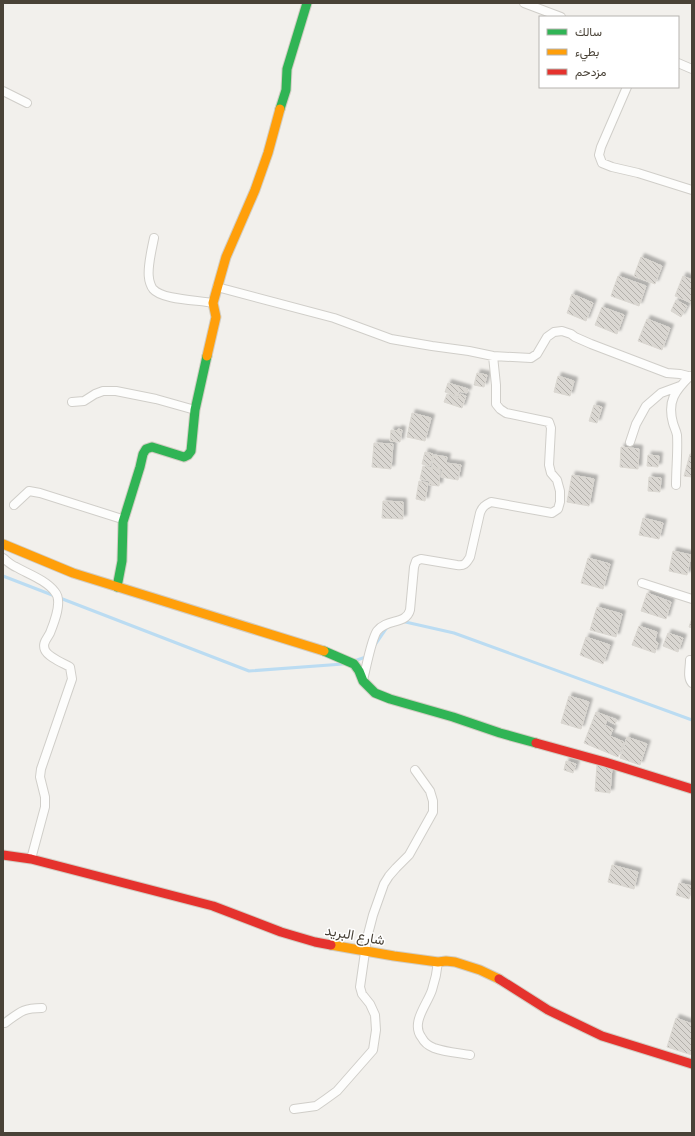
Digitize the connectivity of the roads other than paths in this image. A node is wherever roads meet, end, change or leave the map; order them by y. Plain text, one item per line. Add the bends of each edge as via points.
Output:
1 (307, 3) edge
2 (524, 3) edge
3 (558, 16) edge
4 (679, 63) edge
5 (692, 69) edge
6 (628, 88) edge
7 (3, 91) edge
8 (27, 103) dead end
9 (692, 190) edge
10 (154, 238) dead end
11 (217, 287) junction
12 (213, 303) junction
13 (493, 356) junction
14 (691, 376) edge
15 (680, 386) junction
16 (72, 402) dead end
17 (195, 410) junction
18 (630, 442) dead end
19 (676, 485) dead end
20 (14, 505) dead end
21 (122, 519) junction
22 (3, 545) edge
23 (3, 558) edge
24 (642, 583) dead end
25 (117, 587) junction
26 (692, 600) edge
27 (690, 660) dead end
28 (363, 681) junction
29 (692, 683) edge
30 (415, 770) dead end
31 (692, 788) edge
32 (3, 855) edge
33 (31, 860) junction
34 (366, 950) junction
35 (438, 962) junction
36 (42, 1008) dead end
37 (3, 1023) edge
38 (470, 1055) dead end
39 (692, 1064) edge
40 (294, 1109) dead end

1 - 11 street via 287,69 286,90 268,153 226,257
2 - 3 street
4 - 5 street
6 - 9 street via 601,147 599,155 602,163
7 - 8 street
10 - 12 street via 148,277 153,289 176,298
11 - 12 street
11 - 13 street via 334,318 391,339
12 - 17 street via 216,317
13 - 14 street via 531,358 537,354 546,337 562,331 667,373
13 - 28 street via 496,404 500,409 506,413 549,422 549,465 560,491 558,509 552,513 491,502 482,508 480,513 467,563 457,565 421,559 416,561 409,615 405,619 385,624 377,631
14 - 15 street
15 - 18 street via 661,393 646,406
15 - 19 street via 670,408 677,432
16 - 17 street via 84,401 103,391 116,391
17 - 21 street via 191,451 184,457 152,447 146,449
20 - 21 street via 29,491
21 - 25 street via 121,570
22 - 25 street via 73,573
23 - 33 street via 56,593 59,602 57,614 44,641 44,649 50,656 70,667 72,678 41,769 40,777 46,807
24 - 26 street
25 - 28 street via 324,651 354,664
27 - 29 street via 689,678
28 - 31 street via 375,693 390,699
30 - 34 street via 430,791 433,812 409,855 384,884 373,915
32 - 33 street, شارع البريد
33 - 34 street, شارع البريد via 213,906 315,942
34 - 35 street, شارع البريد
34 - 40 street via 360,987 375,1015 376,1030 372,1050 337,1091 326,1100 316,1106
35 - 38 street via 432,990 420,1015 417,1030 424,1042 433,1047
35 - 39 street, شارع البريد via 455,962 480,970 503,981 548,1010 602,1036
36 - 37 street via 19,1012

